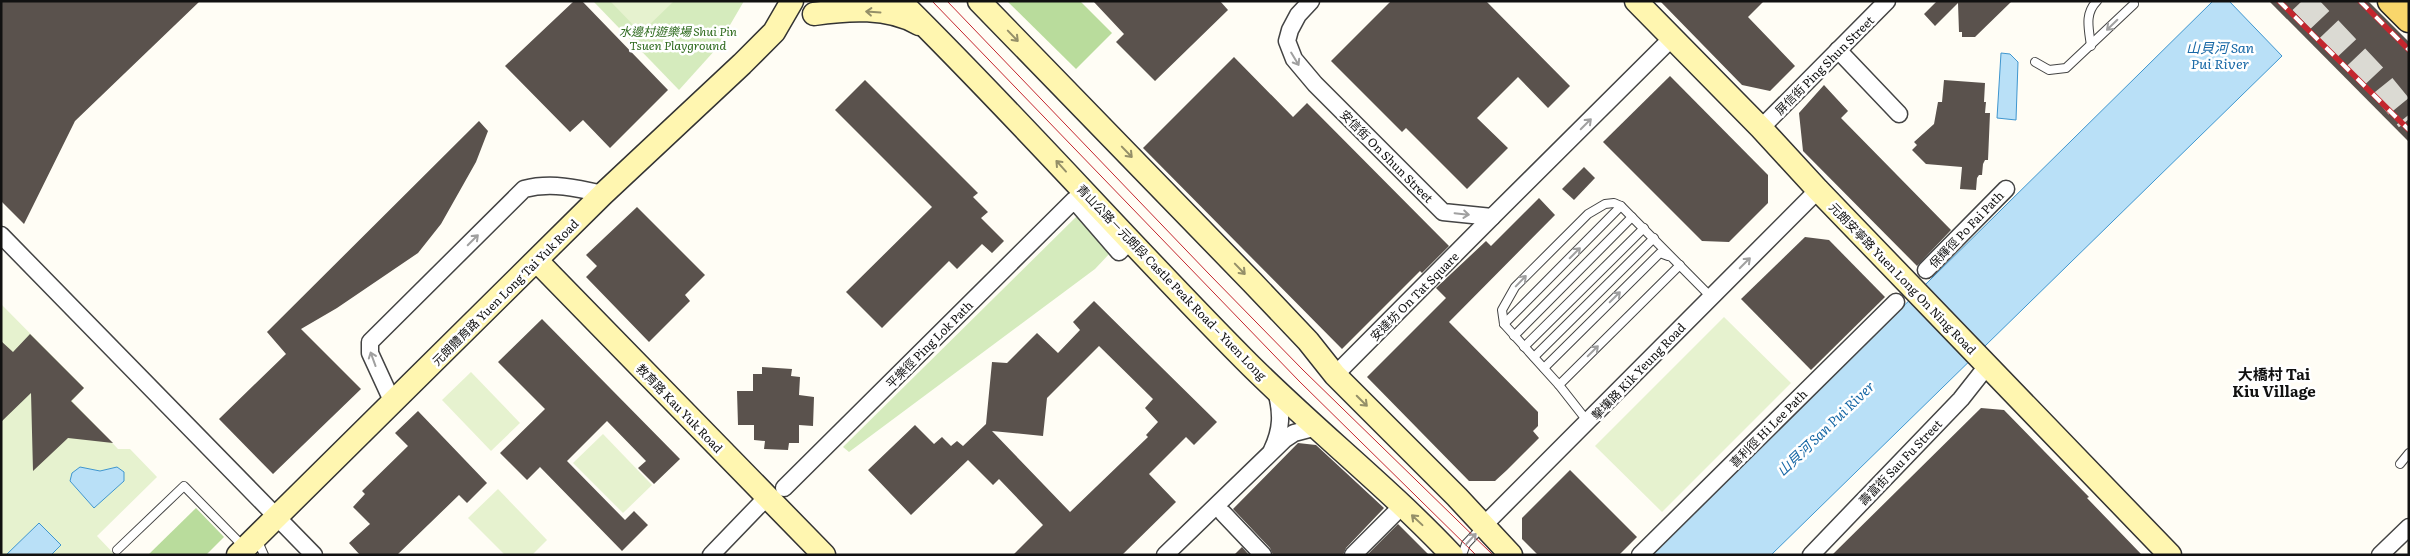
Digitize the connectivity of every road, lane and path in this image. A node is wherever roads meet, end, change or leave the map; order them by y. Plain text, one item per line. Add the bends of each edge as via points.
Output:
1 (792, 1) edge
2 (900, 1) edge
3 (979, 1) edge
4 (1312, 1) edge
5 (1636, 1) edge
6 (1887, 1) edge
7 (2097, 1) edge
8 (2391, 1) edge
9 (2134, 4) dead end
10 (820, 8) edge
11 (2409, 19) edge
12 (774, 32) junction
13 (932, 33) junction
14 (1672, 38) junction
15 (2091, 46) junction
16 (1838, 50) junction
17 (2035, 62) dead end
18 (1899, 114) dead end
19 (1761, 128) junction
20 (2006, 188) dead end
21 (1818, 190) junction
22 (603, 194) junction
23 (1074, 200) joint
24 (1621, 206) junction
25 (1492, 217) junction
26 (1632, 217) junction
27 (1644, 228) junction
28 (1, 234) edge
29 (1654, 238) junction
30 (1124, 246) junction
31 (1673, 258) junction
32 (537, 261) junction
33 (1680, 265) junction
34 (1911, 286) junction
35 (1711, 297) junction
36 (1504, 324) junction
37 (1514, 336) junction
38 (1524, 347) junction
39 (1534, 358) junction
40 (1985, 364) junction
41 (1544, 368) junction
42 (1336, 374) junction
43 (1559, 385) junction
44 (1276, 390) junction
45 (393, 403) junction
46 (1588, 422) junction
47 (1317, 427) junction
48 (2409, 453) edge
49 (1270, 454) junction
50 (2400, 464) dead end
51 (776, 493) junction
52 (1223, 513) dead end
53 (1394, 514) dead end
54 (278, 516) junction
55 (1484, 525) junction
56 (2409, 527) edge
57 (251, 549) edge
58 (117, 550) dead end
59 (314, 555) edge
60 (711, 555) edge
61 (824, 555) edge
62 (1165, 555) edge
63 (1263, 555) edge
64 (1353, 555) edge
65 (1452, 555) edge
66 (1462, 555) edge
67 (1511, 555) edge
68 (1640, 555) edge
69 (1811, 555) edge
70 (2170, 555) edge
71 (2380, 555) edge

1 - 12 main road, 元朗體育路 Yuen Long Tai Yuk Road
2 - 13 main road, 青山公路－元朗段 Castle Peak Road – Yuen Long
3 -> 42 main road via 1252,282
4 -> 25 street, 安信街 On Shun Street via 1298,14 1290,30 1287,41 1294,59 1443,212
5 - 14 main road, 元朗安寧路 Yuen Long On Ning Road
6 - 16 street, 屏信街 Ping Shun Street
7 - 15 lane via 2088,19
8 - 11 main road
9 -> 15 lane
10 - 12 main road, 元朗體育路 Yuen Long Tai Yuk Road
13 -> 10 main road, 元朗體育路 Yuen Long Tai Yuk Road via 904,16
12 - 22 main road, 元朗體育路 Yuen Long Tai Yuk Road
30 -> 13 main road, 青山公路－元朗段 Castle Peak Road – Yuen Long via 1041,144
14 - 19 main road, 元朗安寧路 Yuen Long On Ning Road
25 -> 14 street
15 - 17 lane via 2073,63 2058,71 2042,68
16 - 18 street
16 - 19 street, 屏信街 Ping Shun Street
19 - 21 main road, 元朗安寧路 Yuen Long On Ning Road
20 - 34 street, 保輝徑 Po Fai Path
21 - 34 main road, 元朗安寧路 Yuen Long On Ning Road
35 -> 21 street, 擊壤路 Kik Yeung Road
22 - 32 main road, 元朗體育路 Yuen Long Tai Yuk Road
45 -> 22 street via 370,354 370,342 524,189 543,185
23 - 30 street, 青山公路－元朗段 Castle Peak Road – Yuen Long
23 - 51 street, 平樂徑 Ping Lok Path
24 - 26 lane
36 -> 24 lane
36 -> 24 lane via 1502,310 1515,287 1595,209 1605,204
25 - 42 street, 安達坊 On Tat Square
26 - 27 lane
26 - 37 lane
27 - 29 lane
27 - 38 lane
28 - 54 street
29 - 31 lane
29 - 39 lane
30 - 44 main road, 青山公路－元朗段 Castle Peak Road – Yuen Long
31 - 33 lane
41 -> 31 lane via 1660,252
32 - 45 main road, 元朗體育路 Yuen Long Tai Yuk Road
32 - 51 main road, 教育路 Kau Yuk Road
33 - 35 lane
43 -> 33 lane
34 - 40 main road, 元朗安寧路 Yuen Long On Ning Road
34 - 68 street, 喜利徑 Hi Lee Path
35 - 46 street, 擊壤路 Kik Yeung Road
36 - 37 lane
37 - 38 lane
38 - 39 lane
39 - 41 lane
40 - 69 street, 壽富街 Sau Fu Street via 1961,399
40 - 70 main road, 元朗安寧路 Yuen Long On Ning Road
41 - 43 lane
42 -> 55 main road
43 - 46 lane
44 - 47 main road, 青山公路－元朗段 Castle Peak Road – Yuen Long
44 - 49 street via 1282,424
45 - 54 main road, 元朗體育路 Yuen Long Tai Yuk Road
46 - 55 street, 擊壤路 Kik Yeung Road
47 - 49 street via 1294,433
65 -> 47 main road, 青山公路－元朗段 Castle Peak Road – Yuen Long
48 - 50 lane
49 - 62 street
51 - 60 street, 平樂徑 Ping Lok Path
51 - 61 main road, 教育路 Kau Yuk Road
52 - 63 street
53 - 64 street
54 - 57 main road, 元朗體育路 Yuen Long Tai Yuk Road
54 - 59 street
66 -> 55 lane, 擊壤路 Kik Yeung Road via 1466,544
55 - 67 main road
56 - 71 street
57 - 58 lane via 184,486

